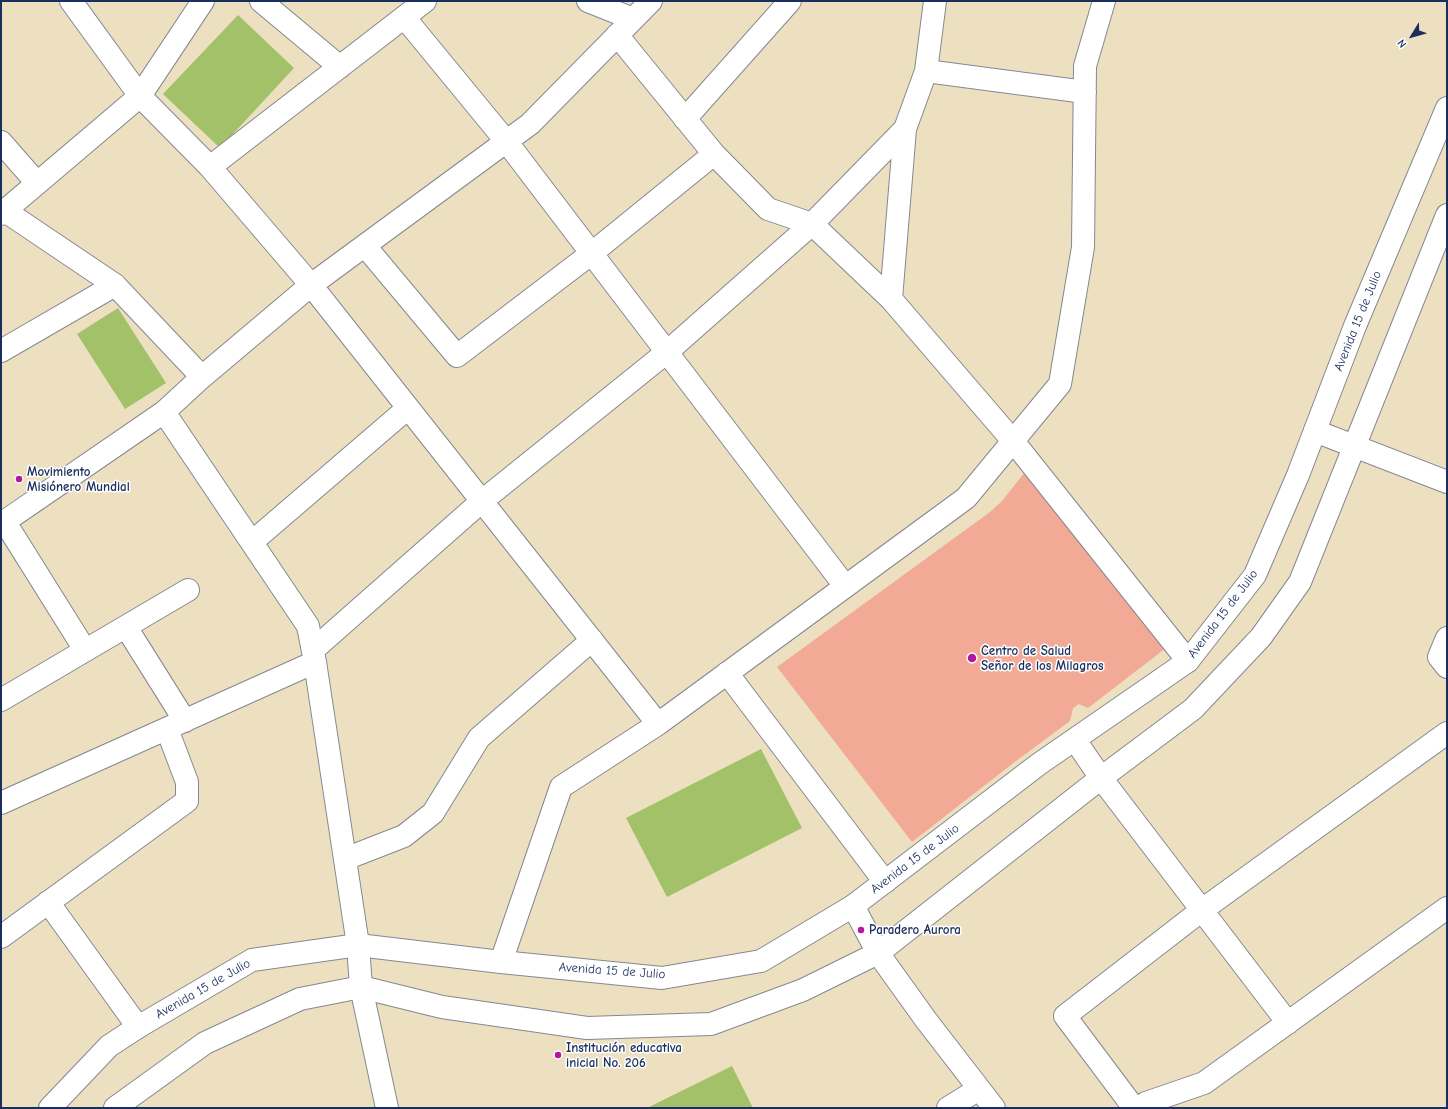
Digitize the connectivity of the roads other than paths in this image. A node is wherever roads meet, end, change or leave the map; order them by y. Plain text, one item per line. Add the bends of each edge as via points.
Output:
1 (71, 1) edge
2 (203, 1) edge
3 (261, 1) edge
4 (425, 1) edge
5 (588, 1) edge
6 (651, 1) edge
7 (790, 1) edge
8 (935, 1) edge
9 (1104, 1) edge
10 (404, 17) junction
11 (633, 20) junction
12 (617, 36) junction
13 (340, 67) junction
14 (926, 71) junction
15 (1085, 92) junction
16 (140, 96) junction
17 (1447, 108) edge
18 (685, 119) junction
19 (904, 129) junction
20 (506, 141) junction
21 (1, 142) edge
22 (714, 154) junction
23 (210, 167) junction
24 (37, 183) junction
25 (3, 212) edge
26 (1447, 215) edge
27 (812, 224) junction
28 (365, 246) junction
29 (592, 253) junction
30 (115, 285) junction
31 (311, 285) junction
32 (891, 299) junction
33 (1, 351) edge
34 (667, 352) junction
35 (202, 377) junction
36 (408, 408) junction
37 (164, 412) junction
38 (1315, 431) junction
39 (1013, 441) junction
40 (1355, 446) junction
41 (1447, 482) edge
42 (482, 501) junction
43 (3, 523) edge
44 (252, 542) junction
45 (845, 586) junction
46 (188, 590) dead end
47 (126, 627) junction
48 (1447, 638) edge
49 (592, 640) junction
50 (85, 650) junction
51 (314, 656) junction
52 (1188, 661) junction
53 (1447, 667) edge
54 (727, 673) junction
55 (1, 700) edge
56 (658, 724) junction
57 (176, 725) junction
58 (1447, 733) edge
59 (1075, 740) junction
60 (1101, 778) junction
61 (1, 803) edge
62 (345, 859) junction
63 (885, 882) junction
64 (48, 902) junction
65 (853, 906) junction
66 (1447, 908) edge
67 (1202, 910) junction
68 (1, 937) edge
69 (358, 945) junction
70 (878, 953) junction
71 (501, 962) junction
72 (361, 987) junction
73 (1288, 1023) junction
74 (138, 1027) junction
75 (979, 1089) junction
76 (50, 1108) edge
77 (115, 1108) edge
78 (387, 1108) edge
79 (948, 1108) edge
80 (994, 1108) edge
81 (1134, 1108) edge
82 (1138, 1108) edge

1 - 16 street
2 - 16 street
3 - 13 street
4 - 10 street
5 - 11 street
6 - 11 street
7 - 18 street
8 - 14 street
9 - 15 street via 1085,66
10 - 13 street
10 - 20 street
11 - 12 street
12 - 18 street
12 - 20 street via 530,124
13 - 23 street
14 - 15 street
14 - 19 street
15 - 39 street via 1084,247 1060,384
16 - 23 street
16 - 24 street
17 - 38 street, Avenida 15 de Julio via 1355,326
18 - 22 street
19 - 27 street
19 - 32 street
20 - 28 street
20 - 29 street
21 - 24 street
22 - 27 street via 768,209
22 - 29 street
23 - 31 street
24 - 25 street
25 - 30 street
26 - 40 street
27 - 32 street
27 - 34 street
28 - 29 street via 457,356
28 - 31 street
29 - 34 street
30 - 33 street
30 - 35 street
31 - 35 street
31 - 36 street
32 - 39 street
34 - 42 street
34 - 45 street
35 - 37 street
36 - 42 street
36 - 44 street
37 - 43 street
37 - 44 street
38 - 40 street
38 - 52 street, Avenida 15 de Julio via 1255,576
39 - 45 street via 966,498
39 - 52 street
40 - 41 street
40 - 60 street via 1300,582 1261,637 1193,709
42 - 49 street
42 - 51 street
43 - 50 street
44 - 51 street via 308,626
45 - 54 street
46 - 47 street
47 - 50 street
47 - 57 street
48 - 53 street via 1439,657
49 - 56 street
49 - 62 street via 479,738 433,813 404,836
50 - 55 street
51 - 57 street
51 - 62 street
52 - 59 street, Avenida 15 de Julio
54 - 56 street
54 - 63 street
56 - 71 street via 561,787
57 - 61 street
57 - 64 street via 187,782 187,801
58 - 67 street
59 - 60 street
59 - 63 street, Avenida 15 de Julio via 1039,764
60 - 67 street
60 - 70 street
62 - 69 street
63 - 65 street, Avenida 15 de Julio
64 - 68 street
64 - 74 street
65 - 70 street
65 - 71 street, Avenida 15 de Julio via 761,961 662,978
66 - 73 street
67 - 73 street
67 - 81 street via 1065,1016
69 - 71 street, Avenida 15 de Julio
69 - 72 street
69 - 74 street, Avenida 15 de Julio via 252,960
70 - 72 street via 803,990 711,1024 586,1028 442,1007
70 - 75 street
72 - 77 street via 300,999 205,1043
72 - 78 street
73 - 82 street via 1204,1084
74 - 76 street, Avenida 15 de Julio via 109,1046
75 - 79 street
75 - 80 street

